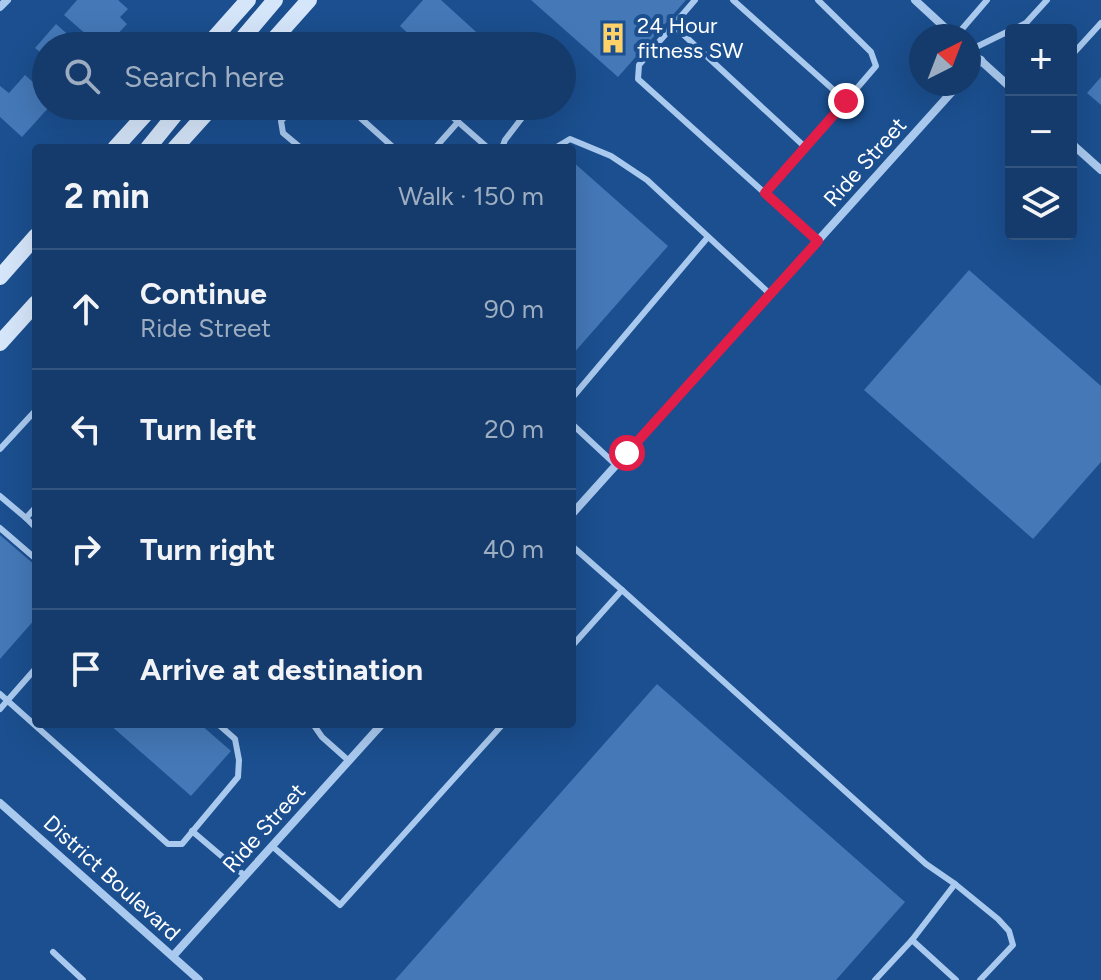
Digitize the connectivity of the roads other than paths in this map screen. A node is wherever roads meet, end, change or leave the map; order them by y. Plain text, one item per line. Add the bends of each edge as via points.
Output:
1 (7, 0) edge
2 (248, 0) edge
3 (275, 0) edge
4 (309, 0) edge
5 (695, 0) edge
6 (733, 0) edge
7 (818, 0) edge
8 (915, 0) edge
9 (987, 0) edge
10 (1047, 0) edge
11 (0, 7) edge
12 (1101, 23) edge
13 (942, 24) edge
14 (966, 24) edge
15 (1024, 24) edge
16 (673, 25) junction
17 (219, 32) edge
18 (248, 32) edge
19 (280, 32) edge
20 (1005, 33) edge
21 (981, 44) edge
22 (1077, 49) edge
23 (981, 60) edge
24 (1005, 82) edge
25 (948, 96) edge
26 (846, 101) junction
27 (140, 120) edge
28 (171, 120) edge
29 (200, 120) edge
30 (282, 120) edge
31 (363, 120) edge
32 (456, 120) edge
33 (520, 120) edge
34 (458, 122) junction
35 (119, 144) edge
36 (151, 144) edge
37 (179, 144) edge
38 (296, 144) edge
39 (390, 144) edge
40 (439, 144) edge
41 (483, 144) edge
42 (504, 144) edge
43 (562, 144) edge
44 (805, 147) junction
45 (1077, 148) edge
46 (1101, 170) edge
47 (765, 193) junction
48 (708, 237) junction
49 (32, 241) edge
50 (818, 241) junction
51 (0, 277) edge
52 (770, 294) junction
53 (32, 307) edge
54 (0, 343) edge
55 (576, 393) edge
56 (32, 414) edge
57 (576, 428) edge
58 (0, 449) edge
59 (616, 465) junction
60 (0, 496) edge
61 (576, 510) edge
62 (32, 511) edge
63 (26, 518) junction
64 (32, 524) edge
65 (0, 528) edge
66 (576, 550) edge
67 (32, 556) edge
68 (622, 590) junction
69 (576, 642) edge
70 (32, 673) edge
71 (0, 694) edge
72 (7, 701) junction
73 (0, 709) edge
74 (32, 723) edge
75 (37, 728) edge
76 (223, 728) edge
77 (316, 728) edge
78 (378, 728) edge
79 (499, 728) edge
80 (349, 761) junction
81 (0, 803) edge
82 (192, 831) junction
83 (272, 846) junction
84 (245, 876) junction
85 (955, 884) junction
86 (912, 940) junction
87 (53, 952) dead end
88 (173, 956) junction
89 (83, 980) edge
90 (199, 980) edge
91 (875, 980) edge
92 (956, 980) edge
93 (980, 980) edge

1 - 11 street
2 - 17 main road
3 - 18 main road
4 - 19 main road
5 - 16 lane
6 - 26 lane
7 - 26 lane via 871,52 876,66
8 - 13 street
9 - 14 lane
10 - 15 lane
12 - 22 lane
16 - 44 lane
16 - 47 lane via 639,65 638,79
20 - 21 lane
23 - 24 street
25 - 50 street, Ride Street
26 - 44 lane
27 - 35 main road
28 - 36 main road
29 - 37 main road
30 - 38 lane via 283,133
31 - 39 lane
32 - 34 lane
33 - 42 lane
34 - 40 lane
34 - 41 lane
43 - 48 lane via 570,139 611,156 647,180
44 - 47 lane
45 - 46 street
47 - 50 lane
48 - 52 lane
48 - 55 lane
49 - 51 main road
50 - 52 street, Ride Street
52 - 59 street, Ride Street
53 - 54 main road
56 - 58 lane
57 - 59 lane
59 - 61 street, Ride Street
60 - 63 lane
62 - 63 lane
63 - 64 lane
65 - 67 lane
66 - 68 lane
68 - 69 lane
68 - 85 lane
70 - 72 lane
71 - 72 lane
72 - 73 lane
72 - 74 lane
75 - 82 lane via 168,844 182,844
76 - 82 lane via 235,739 238,777
77 - 80 lane
78 - 80 street, Ride Street
79 - 83 lane via 340,905
80 - 83 street, Ride Street
81 - 88 street, District Boulevard
82 - 84 lane
83 - 84 street, Ride Street
84 - 88 street, Ride Street
85 - 86 lane
85 - 93 lane via 1009,931 1013,945
86 - 91 lane
86 - 92 lane
87 - 89 lane
88 - 90 street, District Boulevard

